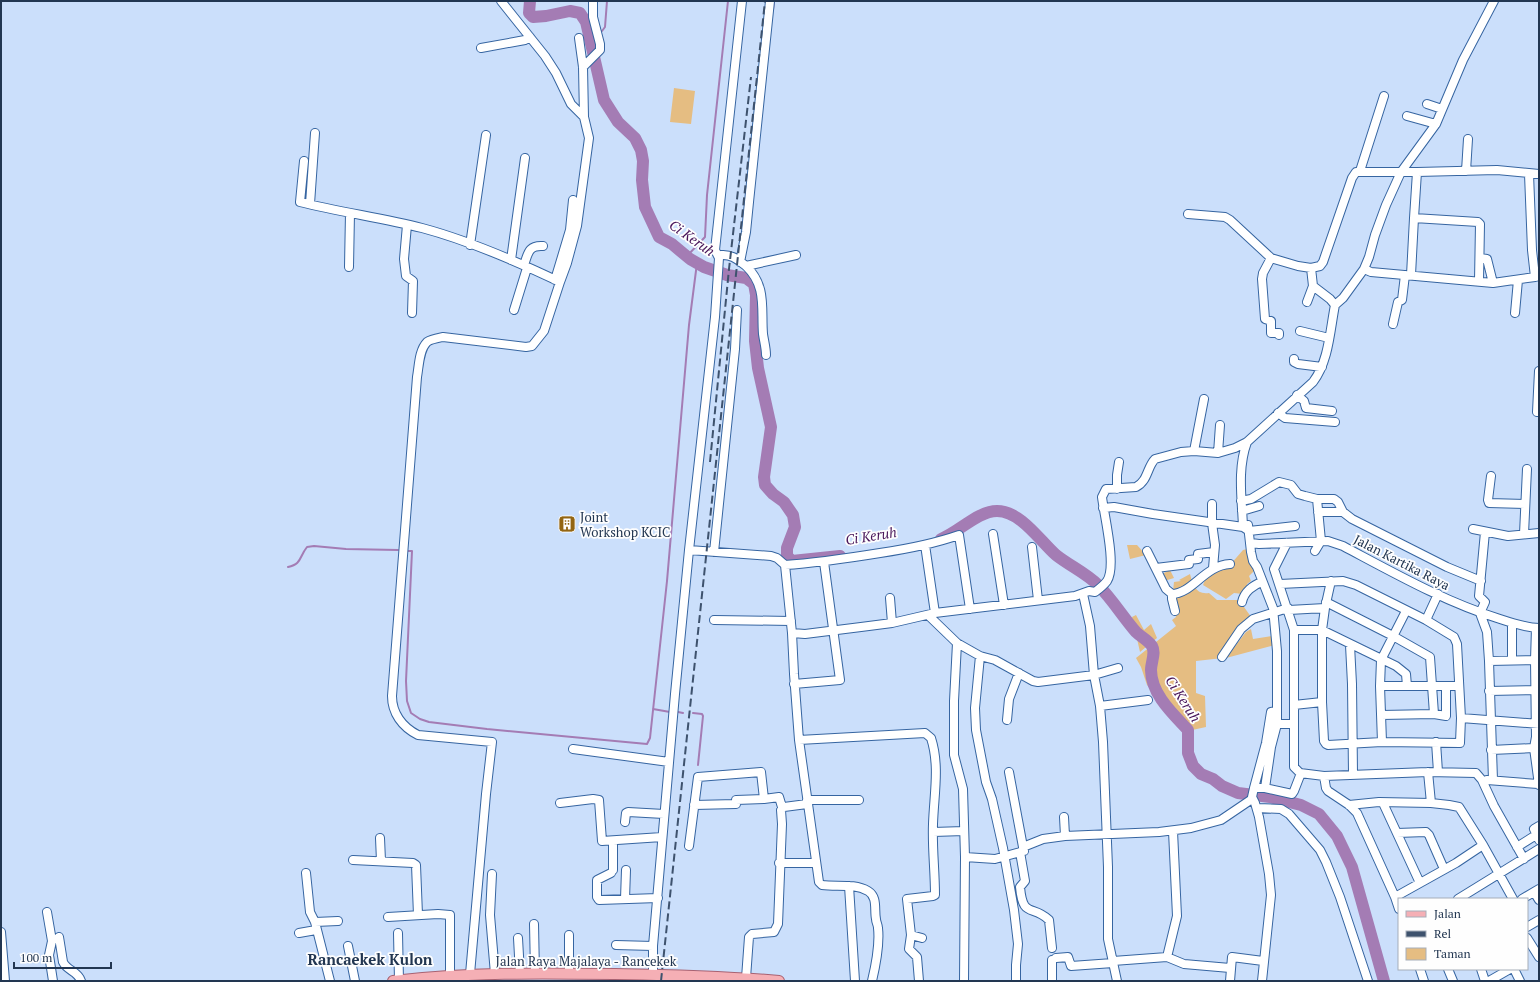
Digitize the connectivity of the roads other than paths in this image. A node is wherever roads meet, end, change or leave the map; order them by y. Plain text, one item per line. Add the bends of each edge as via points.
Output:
1 (501, 1) edge
2 (593, 1) edge
3 (742, 1) edge
4 (770, 1) edge
5 (1494, 1) edge
6 (580, 38) dead end
7 (528, 39) junction
8 (481, 48) dead end
9 (582, 67) junction
10 (1384, 96) dead end
11 (1427, 104) dead end
12 (1442, 108) junction
13 (1407, 116) dead end
14 (584, 117) junction
15 (1436, 124) junction
16 (315, 133) dead end
17 (486, 135) dead end
18 (1468, 139) dead end
19 (525, 158) dead end
20 (304, 161) dead end
21 (1360, 171) junction
22 (1466, 171) junction
23 (1404, 172) junction
24 (1417, 172) junction
25 (1529, 174) junction
26 (1539, 174) edge
27 (573, 200) dead end
28 (310, 204) junction
29 (350, 213) junction
30 (1188, 214) dead end
31 (1414, 218) junction
32 (407, 225) junction
33 (470, 244) junction
34 (543, 246) dead end
35 (796, 255) dead end
36 (719, 258) junction
37 (1271, 258) junction
38 (1480, 258) junction
39 (511, 260) junction
40 (743, 264) junction
41 (526, 266) junction
42 (349, 267) dead end
43 (1312, 268) junction
44 (1366, 270) junction
45 (1408, 275) junction
46 (1537, 277) edge
47 (1518, 280) junction
48 (558, 281) junction
49 (1479, 281) junction
50 (1493, 283) junction
51 (1313, 286) junction
52 (1307, 302) dead end
53 (1335, 304) junction
54 (514, 310) dead end
55 (737, 310) dead end
56 (412, 313) dead end
57 (1515, 314) dead end
58 (1393, 324) dead end
59 (1300, 331) dead end
60 (1279, 335) dead end
61 (1329, 338) junction
62 (766, 355) dead end
63 (1294, 359) dead end
64 (1322, 367) junction
65 (1539, 371) edge
66 (1300, 398) junction
67 (1204, 399) dead end
68 (1332, 411) dead end
69 (1539, 412) edge
70 (1280, 415) junction
71 (1335, 422) dead end
72 (1220, 425) dead end
73 (1247, 442) junction
74 (1194, 451) junction
75 (1218, 452) junction
76 (1119, 462) dead end
77 (1527, 469) dead end
78 (1491, 476) dead end
79 (1117, 489) junction
80 (1317, 499) junction
81 (1243, 501) junction
82 (1212, 504) dead end
83 (1526, 504) junction
84 (1259, 506) dead end
85 (1103, 508) junction
86 (1245, 511) junction
87 (1318, 512) junction
88 (1343, 512) junction
89 (1212, 523) junction
90 (1295, 526) dead end
91 (1247, 529) junction
92 (1473, 529) dead end
93 (1486, 532) junction
94 (1539, 533) edge
95 (993, 534) dead end
96 (1524, 534) junction
97 (1321, 541) junction
98 (1250, 543) junction
99 (1287, 543) junction
100 (925, 545) junction
101 (1032, 547) dead end
102 (689, 550) junction
103 (1147, 551) dead end
104 (1315, 551) dead end
105 (714, 552) junction
106 (1214, 552) junction
107 (824, 562) junction
108 (1230, 564) dead end
109 (785, 565) junction
110 (1156, 568) junction
111 (1208, 571) junction
112 (1481, 580) junction
113 (1331, 581) junction
114 (1259, 583) junction
115 (1280, 584) junction
116 (1083, 594) junction
117 (1172, 594) junction
118 (1438, 594) junction
119 (890, 598) dead end
120 (1038, 600) junction
121 (1242, 602) dead end
122 (1004, 605) junction
123 (1325, 605) junction
124 (970, 609) junction
125 (1288, 609) junction
126 (1176, 610) dead end
127 (1406, 611) junction
128 (1270, 613) junction
129 (1480, 613) junction
130 (931, 614) junction
131 (714, 620) dead end
132 (1426, 620) junction
133 (791, 621) junction
134 (892, 622) junction
135 (1512, 623) junction
136 (1538, 628) edge
137 (832, 630) junction
138 (1294, 630) junction
139 (1322, 630) junction
140 (792, 633) junction
141 (1393, 636) junction
142 (957, 643) junction
143 (1350, 645) junction
144 (980, 656) junction
145 (1222, 657) dead end
146 (1381, 660) junction
147 (1512, 660) junction
148 (1535, 660) junction
149 (1489, 661) junction
150 (1118, 668) dead end
151 (1019, 674) junction
152 (1094, 674) junction
153 (794, 684) junction
154 (1380, 686) junction
155 (1407, 686) junction
156 (1433, 686) junction
157 (1446, 686) junction
158 (1459, 686) junction
159 (1535, 690) junction
160 (1489, 691) junction
161 (1148, 700) dead end
162 (1322, 702) junction
163 (1294, 705) junction
164 (1100, 706) junction
165 (1274, 712) junction
166 (1434, 714) junction
167 (1381, 715) junction
168 (1461, 718) junction
169 (1007, 720) dead end
170 (1492, 720) junction
171 (1537, 723) edge
172 (1277, 724) junction
173 (1294, 724) junction
174 (799, 740) junction
175 (1382, 742) junction
176 (1436, 742) junction
177 (1353, 744) junction
178 (1534, 748) junction
179 (573, 749) dead end
180 (1491, 750) junction
181 (669, 762) junction
182 (1009, 772) dead end
183 (1428, 772) junction
184 (1438, 772) junction
185 (1301, 773) junction
186 (1353, 774) junction
187 (1324, 776) junction
188 (1482, 780) junction
189 (1493, 780) junction
190 (1539, 784) edge
191 (1265, 788) junction
192 (1253, 793) junction
193 (764, 799) junction
194 (859, 800) dead end
195 (560, 802) dead end
196 (807, 802) junction
197 (1383, 802) junction
198 (1431, 803) junction
199 (694, 804) junction
200 (1349, 805) junction
201 (782, 808) junction
202 (1257, 808) junction
203 (664, 814) junction
204 (1064, 817) dead end
205 (625, 822) dead end
206 (1539, 826) edge
207 (933, 832) junction
208 (964, 832) junction
209 (1397, 833) junction
210 (1107, 834) junction
211 (1173, 834) junction
212 (1065, 836) junction
213 (662, 837) junction
214 (1538, 837) edge
215 (380, 838) dead end
216 (613, 841) junction
217 (1483, 845) junction
218 (689, 846) dead end
219 (1517, 847) junction
220 (1539, 849) edge
221 (1022, 850) junction
222 (1004, 856) junction
223 (965, 857) junction
224 (1524, 859) junction
225 (353, 860) dead end
226 (381, 861) junction
227 (779, 863) junction
228 (816, 863) junction
229 (1444, 869) junction
230 (626, 870) dead end
231 (306, 873) dead end
232 (492, 874) dead end
233 (1499, 874) junction
234 (1420, 883) junction
235 (849, 886) junction
236 (1537, 890) edge
237 (1395, 897) junction
238 (658, 898) junction
239 (1460, 898) edge
240 (1512, 898) edge
241 (1524, 898) edge
242 (625, 899) junction
243 (1539, 900) edge
244 (1398, 906) edge
245 (47, 912) dead end
246 (418, 915) junction
247 (388, 917) dead end
248 (1539, 920) edge
249 (338, 921) dead end
250 (534, 924) dead end
251 (316, 926) junction
252 (1528, 926) edge
253 (1, 932) edge
254 (299, 933) dead end
255 (398, 933) dead end
256 (569, 935) dead end
257 (911, 935) junction
258 (518, 938) dead end
259 (922, 938) dead end
260 (1528, 940) edge
261 (616, 945) dead end
262 (348, 946) dead end
263 (653, 946) junction
264 (51, 948) junction
265 (1052, 948) dead end
266 (1539, 957) edge
267 (1168, 958) junction
268 (1113, 962) junction
269 (1263, 962) junction
270 (1230, 968) junction
271 (1420, 970) edge
272 (1448, 970) edge
273 (1481, 970) edge
274 (1508, 970) edge
275 (1514, 970) edge
276 (569, 972) junction
277 (535, 973) junction
278 (470, 974) junction
279 (495, 974) junction
280 (520, 974) junction
281 (653, 974) junction
282 (591, 977) edge
283 (450, 978) edge
284 (481, 978) edge
285 (692, 978) edge
286 (746, 978) junction
287 (5, 981) edge
288 (53, 981) edge
289 (81, 981) edge
290 (330, 981) edge
291 (355, 981) edge
292 (397, 981) edge
293 (779, 981) edge
294 (855, 981) edge
295 (872, 981) edge
296 (919, 981) edge
297 (964, 981) edge
298 (1016, 981) edge
299 (1052, 981) edge
300 (1117, 981) edge
301 (1230, 981) edge
302 (1262, 981) edge
303 (1368, 981) edge
304 (1424, 981) edge
305 (1452, 981) edge
306 (1485, 981) edge
307 (1489, 981) edge
308 (1520, 981) edge

1 - 7 street
2 - 9 street via 599,52
3 - 36 street via 715,250
4 - 40 street
5 - 12 street via 1463,60
6 - 9 street
7 - 8 street
7 - 14 street via 556,73 571,104
9 - 14 street
10 - 21 street
11 - 12 street
12 - 15 street
13 - 15 street
14 - 48 street via 589,138 582,198 567,263
15 - 23 street
16 - 28 street
17 - 33 street
18 - 22 street
19 - 39 street
20 - 28 street via 300,202
21 - 23 street
21 - 43 street via 1352,178 1322,263
22 - 24 street
22 - 25 street via 1497,170
23 - 24 street
23 - 44 street via 1386,205
24 - 31 street
25 - 26 street
25 - 46 street via 1532,246
27 - 48 street via 570,230
28 - 29 street
29 - 32 street
29 - 42 street
30 - 37 street via 1225,216
31 - 38 street via 1478,222
31 - 45 street
32 - 33 street
32 - 56 street via 404,267 406,276 414,281
33 - 39 street
34 - 41 street via 534,246 531,249
35 - 40 street
36 - 40 street via 724,254 735,257
36 - 102 street via 715,317
37 - 43 street
37 - 60 street via 1262,279 1265,319 1270,321 1271,333
38 - 49 street
38 - 50 street via 1487,259
39 - 41 street
40 - 62 street via 759,283
41 - 48 street
41 - 54 street
43 - 51 street
44 - 45 street
44 - 53 street
45 - 49 street
45 - 58 street
46 - 47 street
47 - 50 street
47 - 57 street
48 - 278 street via 544,331 532,346 443,337 433,339 423,348 417,377 392,707 402,724 418,735 492,742
49 - 50 street
51 - 52 street
51 - 53 street
53 - 61 street
55 - 105 street
59 - 61 street
61 - 64 street
63 - 64 street via 1298,364
64 - 66 street
65 - 69 street
66 - 68 street via 1306,408
66 - 70 street
67 - 74 street
70 - 71 street via 1292,420
70 - 73 street
72 - 75 street
73 - 75 street via 1236,448
73 - 81 street via 1242,461
74 - 75 street
74 - 79 street via 1155,458 1140,485
76 - 79 street
77 - 83 street
78 - 83 street via 1489,503
79 - 85 street via 1106,489 1102,497
80 - 81 street via 1298,494 1291,485 1278,482 1251,499
80 - 87 street
80 - 88 street via 1334,499
81 - 86 street
82 - 89 street
83 - 96 street
84 - 86 street
85 - 89 street via 1114,507
85 - 116 street via 1108,530 1110,572 1104,585 1095,592
86 - 91 street
87 - 88 street
87 - 97 street
88 - 112 street via 1447,567
89 - 91 street
89 - 106 street
90 - 91 street
91 - 98 street
92 - 93 street
93 - 96 street via 1508,536
93 - 112 street
94 - 96 street
95 - 122 street
97 - 99 street, Jalan Kartika Raya
97 - 104 street
97 - 118 street, Jalan Kartika Raya via 1343,546
98 - 99 street, Jalan Kartika Raya
98 - 114 street
99 - 115 street via 1274,567
100 - 107 street
100 - 124 street via 959,535
100 - 130 street
101 - 120 street
102 - 105 street
102 - 181 street
103 - 110 street
105 - 109 street via 771,556
106 - 110 street via 1198,554 1198,559 1189,560 1189,564
106 - 111 street
107 - 109 street
107 - 137 street
108 - 111 street
109 - 133 street
110 - 117 street via 1166,589
111 - 117 street via 1184,590
112 - 129 street via 1480,596 1485,603
113 - 115 street
113 - 123 street
113 - 127 street via 1356,585
114 - 121 street via 1243,596
114 - 128 street
115 - 125 street
116 - 120 street
116 - 152 street via 1090,626
117 - 126 street
118 - 129 street, Jalan Kartika Raya
118 - 132 street
119 - 134 street
120 - 122 street
122 - 124 street
123 - 125 street
123 - 139 street
123 - 141 street
124 - 130 street
125 - 128 street
125 - 138 street
127 - 132 street
127 - 141 street
128 - 145 street via 1253,619 1240,629
128 - 165 street via 1277,651
129 - 135 street, Jalan Kartika Raya
129 - 149 street via 1487,632
130 - 134 street
130 - 142 street
131 - 133 street
132 - 158 street via 1456,640
133 - 140 street
134 - 137 street
135 - 136 street, Jalan Kartika Raya
135 - 147 street
136 - 148 street
137 - 140 street
137 - 153 street via 840,680
138 - 139 street
138 - 163 street
139 - 143 street
139 - 162 street
140 - 153 street
141 - 146 street
141 - 156 street via 1430,657
142 - 144 street
142 - 208 street via 954,754 963,789
143 - 146 street
143 - 177 street
144 - 151 street via 996,660
144 - 222 street via 975,708 976,730
146 - 154 street
146 - 155 street via 1403,670 1407,677
147 - 148 street
147 - 149 street
148 - 159 street
149 - 160 street
150 - 152 street
151 - 152 street via 1038,682
151 - 169 street via 1009,699
152 - 164 street
153 - 174 street
154 - 155 street
154 - 167 street
155 - 156 street
156 - 157 street
156 - 166 street
157 - 158 street
157 - 166 street via 1446,716
158 - 168 street
159 - 160 street
159 - 171 street
160 - 170 street
161 - 164 street
162 - 163 street
162 - 177 street via 1326,744
163 - 173 street
164 - 210 street
165 - 172 street
165 - 192 street
166 - 167 street
167 - 175 street
168 - 170 street
168 - 176 street via 1460,743
170 - 171 street
170 - 180 street
171 - 178 street
172 - 173 street
172 - 191 street
173 - 185 street via 1294,767
174 - 196 street
174 - 207 street via 928,734 932,743 937,777
175 - 176 street
175 - 177 street
176 - 184 street
177 - 186 street
178 - 180 street
178 - 190 street
179 - 181 street
180 - 189 street
181 - 203 street
182 - 221 street
183 - 184 street
183 - 186 street
183 - 198 street
184 - 188 street via 1476,773
185 - 187 street
185 - 191 street via 1292,794
186 - 187 street
187 - 200 street via 1328,792
188 - 189 street
188 - 219 street
189 - 190 street
191 - 192 street
192 - 202 street
192 - 211 street via 1221,820
193 - 199 street via 736,800 736,804
193 - 199 street via 761,772 750,772 698,777
193 - 201 street via 779,797
194 - 196 street
195 - 216 street via 598,799 602,840
196 - 201 street
196 - 228 street
197 - 198 street
197 - 200 street
197 - 209 street
198 - 217 street via 1459,807
199 - 218 street
200 - 237 street via 1361,821
201 - 227 street
202 - 269 street via 1271,895
202 - 303 street via 1281,809 1289,814 1320,850 1340,897
203 - 205 street via 628,812
203 - 213 street
204 - 212 street
206 - 214 street via 1534,829
207 - 208 street
207 - 257 street via 935,895 907,899
208 - 223 street
209 - 229 street via 1426,832
209 - 234 street
210 - 211 street
210 - 212 street
210 - 268 street via 1108,939
211 - 267 street via 1177,916
212 - 221 street via 1043,839
213 - 216 street via 624,838
213 - 238 street
214 - 219 street
215 - 226 street
216 - 242 street via 612,872 597,880 599,900
217 - 229 street
217 - 233 street
219 - 224 street
220 - 224 street
221 - 222 street
221 - 265 street via 1025,881 1020,889 1024,906 1043,914 1049,920
222 - 223 street
222 - 298 street via 1018,944
223 - 297 street
224 - 233 street
225 - 226 street
226 - 246 street via 416,865
227 - 228 street
227 - 286 street via 778,924 774,932 752,934 749,938
228 - 235 street via 822,886
229 - 234 street
230 - 242 street
231 - 251 street via 310,912
232 - 279 street via 490,915
233 - 239 street
233 - 240 street
234 - 237 street
235 - 294 street
235 - 295 street via 873,894 875,900 878,942
236 - 241 street
236 - 243 street
237 - 244 street
238 - 242 street
238 - 263 street
245 - 264 street
246 - 247 street
246 - 283 street via 450,915
248 - 252 street
249 - 251 street
250 - 277 street
251 - 254 street
251 - 290 street
253 - 287 street
255 - 292 street
256 - 276 street
257 - 259 street
257 - 296 street via 909,949 917,957
258 - 280 street
260 - 266 street
261 - 263 street
262 - 291 street
263 - 281 street
264 - 288 street via 49,955
264 - 289 street via 60,941 65,966 78,974
267 - 268 street
267 - 270 street via 1184,964
268 - 299 street via 1071,966 1068,957 1054,959
268 - 300 street
269 - 270 street via 1232,957
269 - 302 street
270 - 301 street
271 - 304 street
272 - 305 street
273 - 306 street
274 - 307 street
275 - 308 street
276 - 277 main road, Jalan Raya Majalaya - Rancekek
276 - 282 main road, Jalan Raya Majalaya - Rancekek
277 - 280 main road, Jalan Raya Majalaya - Rancekek
278 - 283 main road, Jalan Raya Majalaya - Rancekek
278 - 284 main road, Jalan Raya Majalaya - Rancekek
279 - 280 main road, Jalan Raya Majalaya - Rancekek
279 - 284 main road, Jalan Raya Majalaya - Rancekek
281 - 282 main road, Jalan Raya Majalaya - Rancekek
281 - 285 main road, Jalan Raya Majalaya - Rancekek
283 - 292 main road, Jalan Raya Majalaya - Rancekek
285 - 286 main road, Jalan Raya Majalaya - Rancekek
286 - 293 main road, Jalan Raya Majalaya - Rancekek

